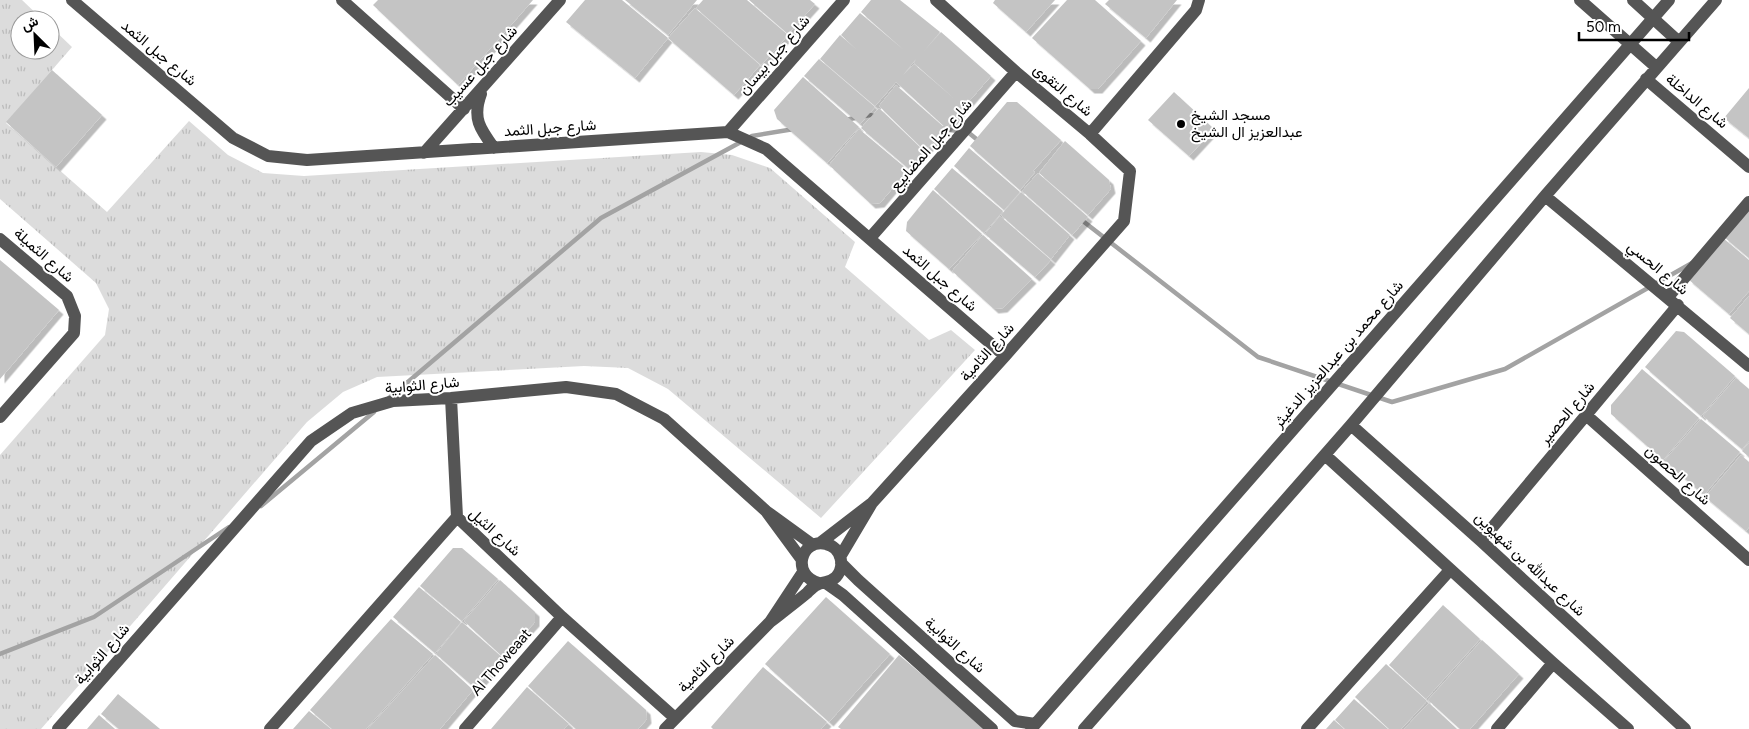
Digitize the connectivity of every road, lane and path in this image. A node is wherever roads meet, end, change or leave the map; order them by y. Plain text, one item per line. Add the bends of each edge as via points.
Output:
1 (72, 0) edge
2 (560, 0) edge
3 (844, 0) edge
4 (936, 0) edge
5 (1199, 0) edge
6 (1580, 0) edge
7 (1633, 0) edge
8 (1668, 0) edge
9 (1716, 0) edge
10 (348, 2) edge
11 (1653, 18) junction
12 (1679, 42) junction
13 (1630, 45) junction
14 (1656, 67) junction
15 (1016, 72) junction
16 (1646, 79) junction
17 (483, 88) junction
18 (464, 109) junction
19 (728, 132) junction
20 (1090, 134) junction
21 (494, 148) junction
22 (424, 153) junction
23 (1749, 167) edge
24 (1546, 196) junction
25 (1749, 202) edge
26 (1124, 221) joint
27 (0, 238) edge
28 (870, 238) junction
29 (1673, 301) junction
30 (1005, 356) junction
31 (1749, 366) edge
32 (451, 398) junction
33 (1586, 415) junction
34 (0, 417) edge
35 (1351, 426) junction
36 (1325, 456) junction
37 (872, 503) junction
38 (766, 511) junction
39 (457, 518) junction
40 (1482, 541) junction
41 (817, 544) junction
42 (841, 560) junction
43 (1749, 560) edge
44 (802, 566) junction
45 (1450, 570) junction
46 (823, 583) junction
47 (562, 617) junction
48 (770, 622) junction
49 (1553, 663) junction
50 (674, 718) junction
51 (1033, 727) edge
52 (58, 729) edge
53 (270, 729) edge
54 (465, 729) edge
55 (665, 729) edge
56 (992, 729) edge
57 (1084, 729) edge
58 (1307, 729) edge
59 (1497, 729) edge
60 (1628, 729) edge
61 (1685, 729) edge

1 - 22 street, شارع جبل الثمد via 233,138 268,156 307,160
2 - 17 street, شارع جبل عسيب
3 - 19 street, شارع جبل بيسان
4 - 15 street, شارع التقوى
5 - 20 street via 1196,10
6 - 13 street
7 - 11 street
8 - 11 street, شارع محمد بن عبدالعزيز الدغيثر
9 - 12 street
10 - 18 street
11 - 12 street
11 - 13 street, شارع محمد بن عبدالعزيز الدغيثر
12 - 14 street
13 - 14 street
13 - 51 street, شارع محمد بن عبدالعزيز الدغيثر
14 - 16 street
15 - 20 street, شارع التقوى
15 - 28 street, شارع جبل المضابيع
16 - 23 street, شارع الداخلة
16 - 24 street
17 - 18 street, شارع جبل عسيب
17 - 21 street via 476,106 480,128
18 - 22 street, شارع جبل عسيب
19 - 21 street, شارع جبل الثمد
19 - 28 street, شارع جبل الثمد via 766,149
20 - 26 street, شارع التقوى via 1130,171
21 - 22 street, شارع جبل الثمد
24 - 29 street, شارع الحسي
24 - 35 street
25 - 29 street
26 - 30 street, شارع الثامية
27 - 34 street, شارع الثميلة via 67,296 75,316 74,333
28 - 30 street, شارع جبل الثمد
29 - 31 street, شارع الحسي
29 - 33 street, شارع الحصير
30 - 37 street, شارع الثامية
32 - 38 street, شارع الثوابية via 566,387 616,394 664,419
32 - 39 street
32 - 52 street, شارع الثوابية via 393,401 352,413 311,440
33 - 40 street, شارع الحصير
33 - 43 street, شارع الحصون
35 - 36 street
35 - 40 street, شارع عبدالله بن شهيوين
36 - 45 street
36 - 57 street
37 - 41 street
37 - 42 street
38 - 41 street
38 - 44 street
39 - 47 street, شارع الثيل
39 - 53 street, شارع الثيل
40 - 61 street, شارع عبدالله بن شهيوين
41 - 42 street via 832,546
41 - 44 street via 808,548
42 - 46 street via 837,576
42 - 51 street, شارع الثوابية via 858,580 1015,721
44 - 46 street via 813,582
44 - 48 street
45 - 49 street
45 - 58 street
46 - 48 street
46 - 56 street via 843,595
47 - 50 street, شارع الثيل
47 - 54 street, Al Thoweaat
48 - 50 street, شارع الثامية
49 - 59 street
49 - 60 street
50 - 55 street, شارع الثامية

